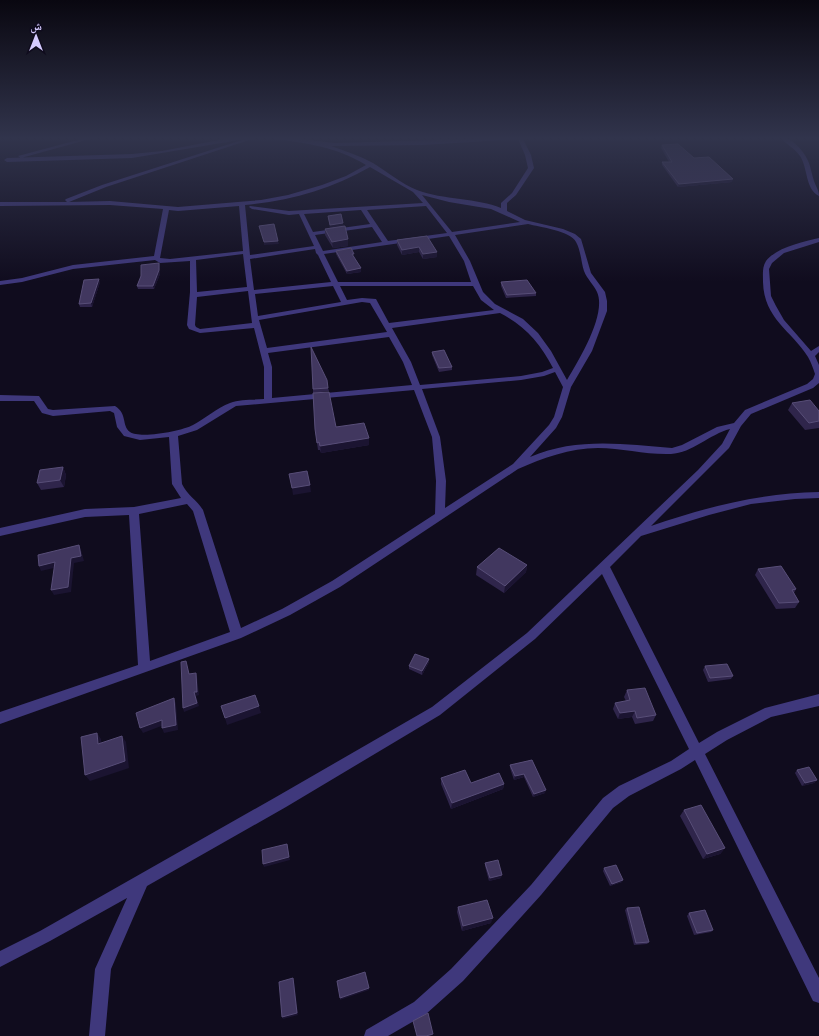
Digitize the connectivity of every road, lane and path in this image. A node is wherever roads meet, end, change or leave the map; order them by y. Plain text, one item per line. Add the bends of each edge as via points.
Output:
1 (106, 185) edge
2 (323, 185) edge
3 (406, 185) edge
4 (520, 185) edge
5 (812, 185) edge
6 (415, 191) junction
7 (819, 194) edge
8 (63, 202) junction
9 (0, 204) edge
10 (428, 204) junction
11 (242, 205) junction
12 (166, 208) junction
13 (363, 209) junction
14 (504, 211) junction
15 (301, 213) junction
16 (528, 222) junction
17 (373, 225) junction
18 (311, 234) junction
19 (451, 234) junction
20 (819, 240) edge
21 (385, 242) junction
22 (318, 250) junction
23 (247, 254) junction
24 (157, 258) junction
25 (193, 258) junction
26 (0, 283) edge
27 (335, 284) junction
28 (474, 284) junction
29 (251, 291) junction
30 (193, 295) junction
31 (345, 303) junction
32 (499, 311) junction
33 (256, 322) junction
34 (387, 326) junction
35 (391, 334) junction
36 (265, 351) junction
37 (815, 352) edge
38 (557, 369) junction
39 (416, 386) junction
40 (566, 386) junction
41 (0, 398) edge
42 (268, 400) junction
43 (738, 425) junction
44 (173, 434) junction
45 (515, 467) junction
46 (819, 495) edge
47 (190, 500) junction
48 (134, 511) junction
49 (440, 517) junction
50 (0, 532) edge
51 (638, 534) junction
52 (604, 566) junction
53 (238, 635) junction
54 (144, 667) junction
55 (819, 700) edge
56 (0, 718) edge
57 (697, 752) junction
58 (142, 881) junction
59 (0, 959) edge
60 (819, 995) edge
61 (97, 1036) edge
62 (372, 1036) edge

1 - 8 street
2 - 11 street via 289,197
3 - 6 street
4 - 14 street via 504,203
5 - 7 street
6 - 10 street
6 - 14 street
8 - 9 street
8 - 12 street
10 - 13 street
10 - 19 street
11 - 12 street
11 - 15 street via 283,213
11 - 23 street
12 - 24 street
13 - 15 street
13 - 17 street
14 - 16 street
15 - 18 street
16 - 19 street
16 - 40 street via 561,230 579,240 588,273 601,292 603,311 588,351
17 - 18 street
17 - 21 street
18 - 22 street
19 - 21 street
19 - 28 street via 465,256
20 - 37 street via 778,254 769,262 766,269 767,296 772,306 781,321
21 - 22 street
22 - 23 street
22 - 27 street
23 - 25 street
23 - 29 street
24 - 25 street via 164,262
24 - 26 street via 73,267
25 - 30 street
27 - 28 street
27 - 29 street
27 - 31 street
28 - 32 street via 484,298
29 - 30 street
29 - 33 street
30 - 33 street via 190,325 193,330
31 - 33 street
31 - 34 street via 373,301
32 - 34 street
32 - 38 street via 518,320 537,334
33 - 36 street
34 - 35 street
35 - 36 street
35 - 39 street via 407,362
36 - 42 street via 268,367
37 - 43 street via 819,374 817,380 810,386 748,412
38 - 39 street via 521,378
38 - 40 street
39 - 42 street
39 - 49 street via 436,437 441,481
40 - 45 street via 553,426
41 - 44 street via 36,398 45,411 53,413 112,408 118,412 121,427 128,435 139,437
42 - 44 street via 234,404 194,428
43 - 45 street via 720,429 685,447 672,450 597,444 540,456
43 - 51 street via 726,446
44 - 47 street via 177,484
45 - 49 street
46 - 51 street via 802,494 747,500
47 - 48 street
47 - 53 street via 198,510
48 - 50 street via 85,513
48 - 54 street
49 - 53 street via 336,584
51 - 52 street
52 - 57 street
52 - 58 street via 530,636 436,711
53 - 54 street
54 - 56 street
55 - 57 street via 768,712
57 - 60 street
57 - 62 street via 635,785 608,803 536,890 458,975 420,1008
58 - 59 street
58 - 61 street via 103,970

